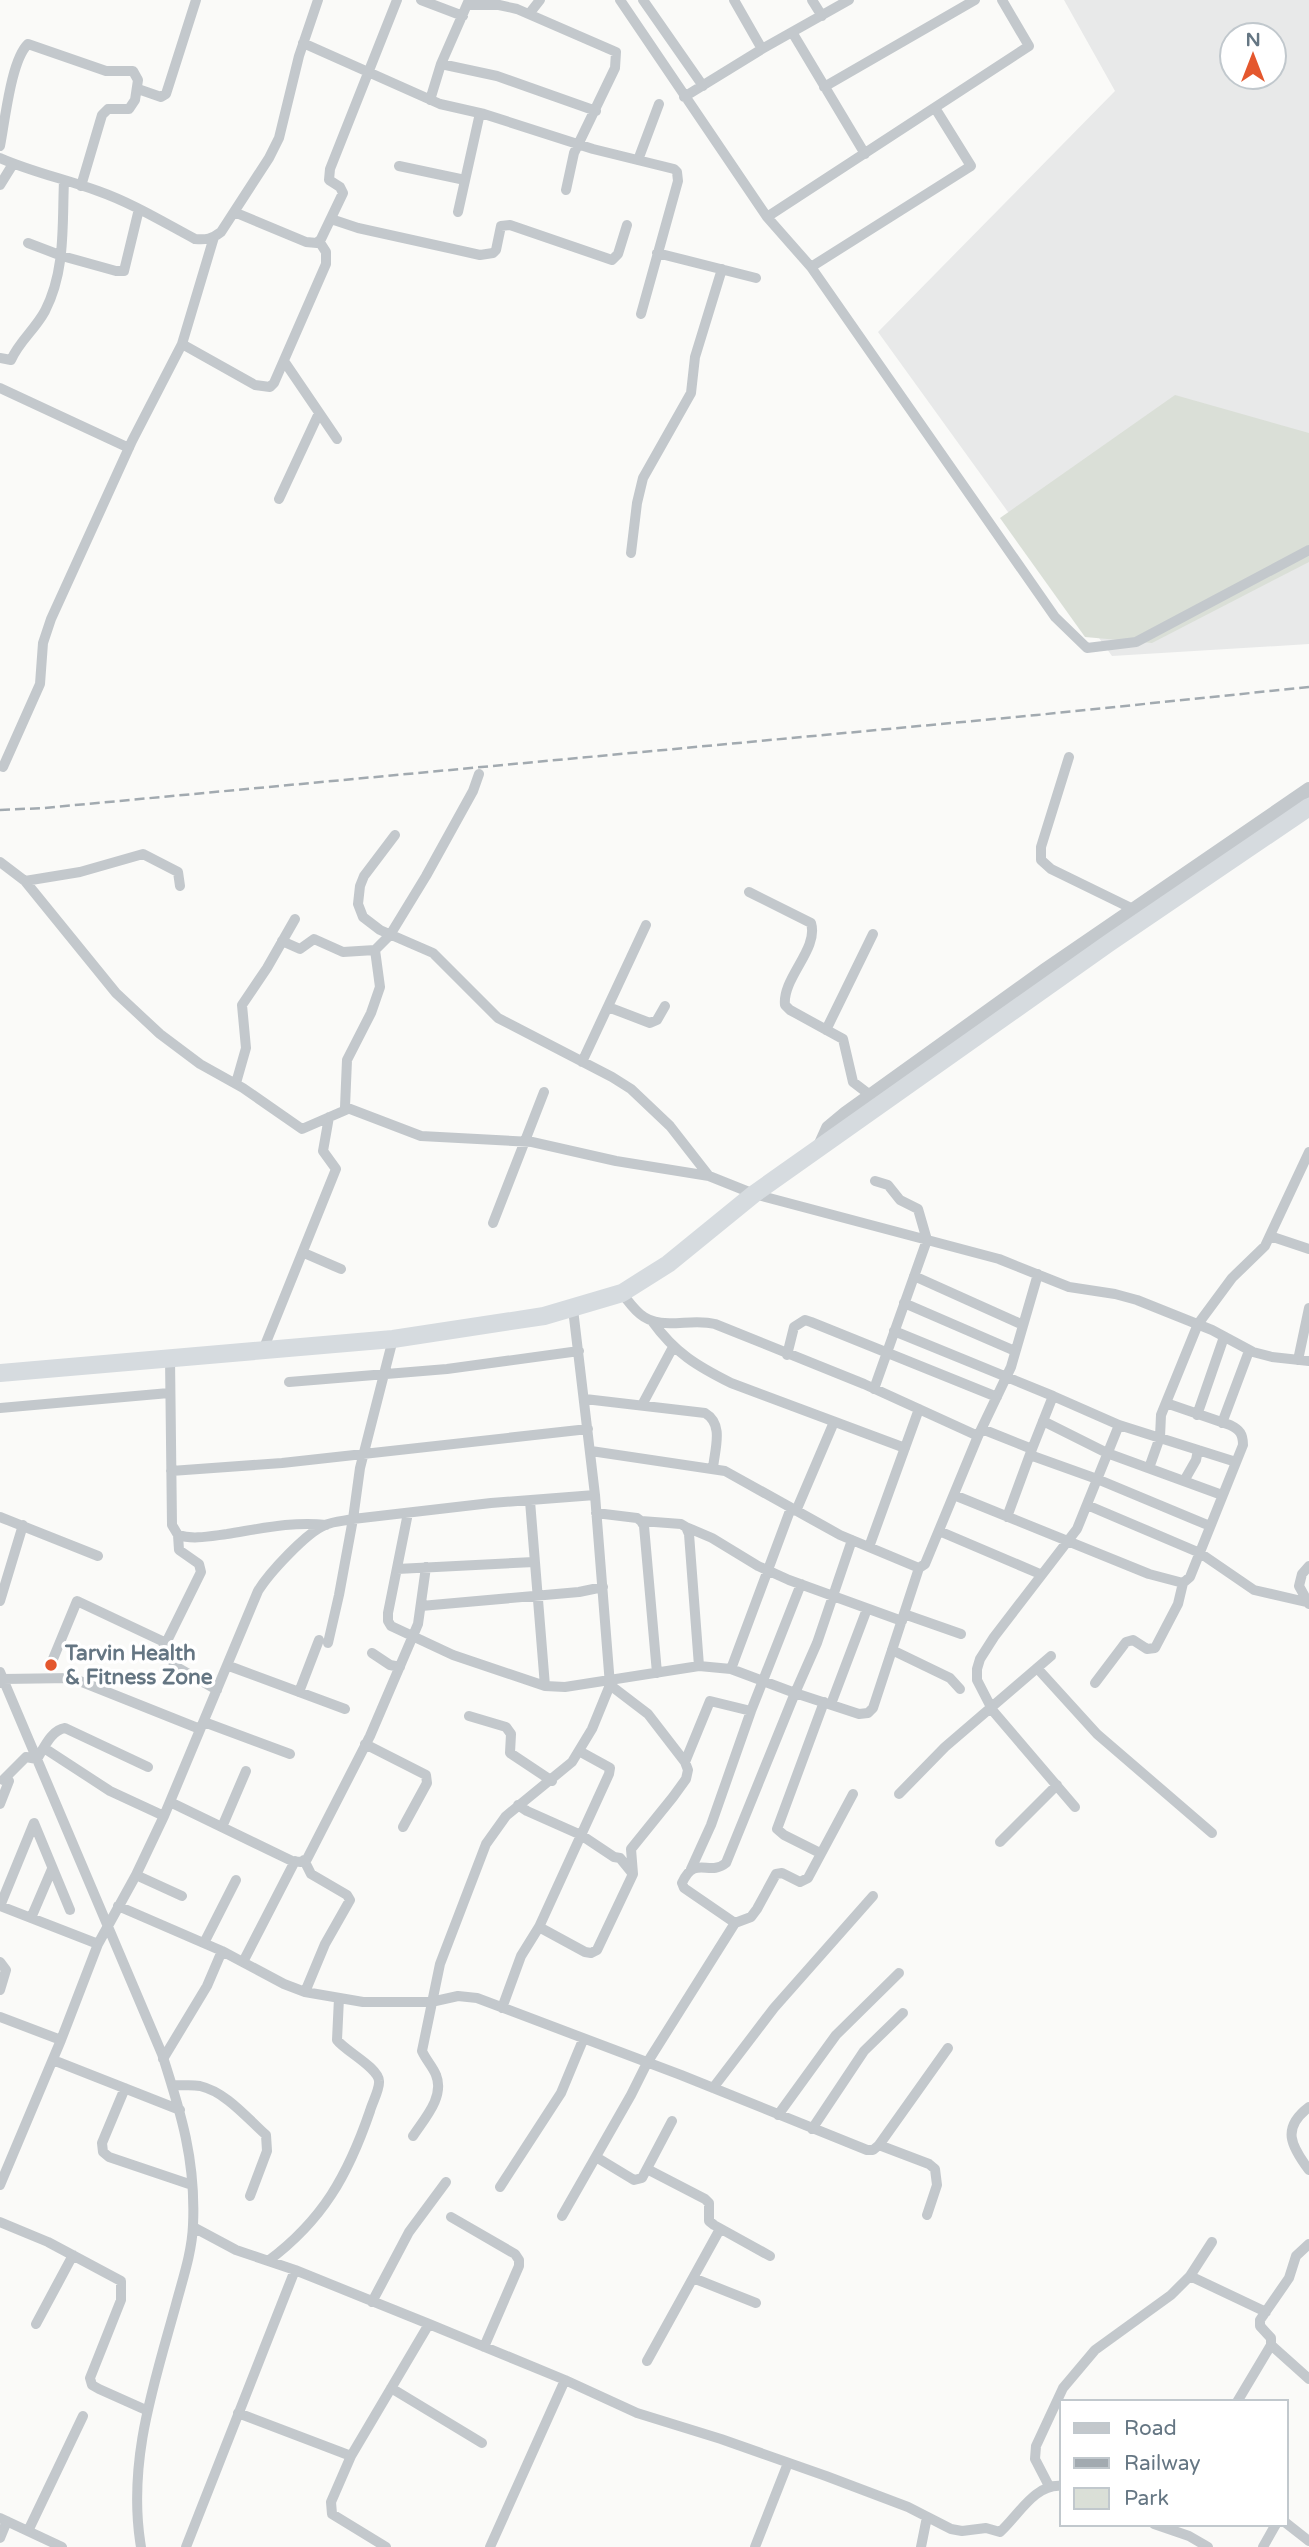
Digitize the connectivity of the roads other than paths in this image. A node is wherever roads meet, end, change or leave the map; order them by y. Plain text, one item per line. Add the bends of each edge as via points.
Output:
1 (196, 0) edge
2 (318, 0) edge
3 (397, 0) edge
4 (421, 0) edge
5 (540, 0) edge
6 (620, 0) edge
7 (643, 0) edge
8 (734, 0) edge
9 (812, 0) edge
10 (849, 0) edge
11 (975, 0) edge
12 (1002, 0) edge
13 (466, 7) edge
14 (529, 14) junction
15 (822, 16) junction
16 (792, 32) junction
17 (303, 43) junction
18 (762, 49) junction
19 (441, 64) junction
20 (367, 71) junction
21 (703, 86) junction
22 (824, 87) junction
23 (138, 89) junction
24 (684, 97) junction
25 (430, 100) junction
26 (659, 104) dead end
27 (935, 108) junction
28 (596, 111) junction
29 (480, 113) junction
30 (579, 145) junction
31 (0, 146) edge
32 (866, 154) junction
33 (0, 159) edge
34 (638, 160) junction
35 (13, 164) junction
36 (398, 166) dead end
37 (465, 180) junction
38 (64, 181) junction
39 (0, 185) edge
40 (81, 186) junction
41 (566, 190) dead end
42 (139, 209) junction
43 (234, 212) junction
44 (458, 212) dead end
45 (767, 217) junction
46 (331, 219) junction
47 (627, 225) dead end
48 (214, 237) junction
49 (319, 241) junction
50 (28, 243) dead end
51 (657, 253) junction
52 (62, 256) junction
53 (811, 267) junction
54 (722, 269) junction
55 (756, 278) dead end
56 (641, 314) dead end
57 (182, 344) junction
58 (0, 358) edge
59 (284, 361) junction
60 (0, 388) edge
61 (319, 413) junction
62 (337, 439) dead end
63 (129, 448) junction
64 (279, 499) dead end
65 (1309, 550) edge
66 (631, 553) dead end
67 (1069, 757) dead end
68 (3, 767) dead end
69 (479, 774) dead end
70 (1309, 789) edge
71 (1309, 807) edge
72 (395, 835) dead end
73 (0, 862) edge
74 (25, 881) junction
75 (180, 887) dead end
76 (749, 892) dead end
77 (1133, 908) junction
78 (295, 919) dead end
79 (646, 925) dead end
80 (873, 934) dead end
81 (390, 935) junction
82 (282, 941) junction
83 (375, 950) junction
84 (665, 1006) dead end
85 (608, 1007) junction
86 (826, 1030) junction
87 (582, 1062) junction
88 (236, 1083) junction
89 (544, 1093) dead end
90 (870, 1096) junction
91 (348, 1109) junction
92 (329, 1117) junction
93 (524, 1143) junction
94 (819, 1148) junction
95 (1309, 1152) edge
96 (709, 1176) junction
97 (875, 1181) dead end
98 (754, 1194) junction
99 (494, 1223) dead end
100 (1270, 1236) junction
101 (927, 1240) junction
102 (1309, 1249) edge
103 (304, 1253) junction
104 (341, 1269) dead end
105 (1038, 1274) junction
106 (914, 1276) junction
107 (622, 1293) junction
108 (904, 1303) junction
109 (1309, 1308) edge
110 (573, 1309) junction
111 (652, 1321) junction
112 (1198, 1324) junction
113 (1023, 1325) junction
114 (894, 1331) junction
115 (1224, 1337) junction
116 (393, 1339) junction
117 (673, 1347) junction
118 (263, 1350) junction
119 (1249, 1350) junction
120 (579, 1351) junction
121 (1015, 1351) junction
122 (886, 1352) junction
123 (786, 1355) junction
124 (170, 1358) junction
125 (1303, 1360) edge
126 (0, 1373) edge
127 (383, 1375) junction
128 (1006, 1376) junction
129 (289, 1382) dead end
130 (874, 1389) junction
131 (169, 1393) junction
132 (1053, 1396) junction
133 (997, 1397) junction
134 (585, 1399) junction
135 (1166, 1403) junction
136 (642, 1405) junction
137 (0, 1408) edge
138 (919, 1409) junction
139 (1197, 1415) junction
140 (1043, 1421) junction
141 (834, 1422) junction
142 (1222, 1423) junction
143 (1119, 1424) junction
144 (589, 1429) junction
145 (980, 1432) junction
146 (1160, 1437) junction
147 (905, 1448) junction
148 (1198, 1450) junction
149 (591, 1451) junction
150 (1031, 1452) junction
151 (1107, 1453) junction
152 (364, 1454) junction
153 (1236, 1462) junction
154 (713, 1468) junction
155 (1149, 1468) junction
156 (171, 1471) junction
157 (1097, 1479) junction
158 (1184, 1481) junction
159 (595, 1495) junction
160 (954, 1495) junction
161 (1222, 1495) junction
162 (530, 1501) junction
163 (1087, 1505) junction
164 (793, 1509) junction
165 (408, 1513) junction
166 (596, 1513) junction
167 (0, 1517) edge
168 (1007, 1517) junction
169 (353, 1519) junction
170 (642, 1521) junction
171 (23, 1525) junction
172 (326, 1525) junction
173 (1210, 1526) junction
174 (686, 1527) junction
175 (939, 1531) junction
176 (178, 1535) junction
177 (852, 1540) junction
178 (1066, 1541) junction
179 (869, 1547) junction
180 (1200, 1553) junction
181 (98, 1556) dead end
182 (534, 1562) junction
183 (1309, 1566) edge
184 (426, 1567) junction
185 (919, 1568) junction
186 (397, 1569) junction
187 (767, 1570) junction
188 (1040, 1574) junction
189 (1183, 1583) junction
190 (801, 1584) junction
191 (603, 1587) junction
192 (537, 1596) junction
193 (833, 1596) junction
194 (0, 1601) edge
195 (1307, 1603) edge
196 (422, 1606) junction
197 (867, 1609) junction
198 (903, 1618) junction
199 (961, 1634) dead end
200 (413, 1637) junction
201 (165, 1644) junction
202 (892, 1650) junction
203 (372, 1653) dead end
204 (1051, 1656) dead end
205 (53, 1659) dead end
206 (229, 1666) junction
207 (699, 1666) junction
208 (400, 1667) junction
209 (1037, 1668) junction
210 (731, 1669) junction
211 (657, 1673) junction
212 (1, 1679) edge
213 (763, 1680) junction
214 (610, 1682) junction
215 (1094, 1683) dead end
216 (545, 1686) junction
217 (217, 1689) junction
218 (960, 1689) dead end
219 (299, 1692) junction
220 (794, 1693) junction
221 (828, 1703) junction
222 (991, 1707) junction
223 (345, 1709) dead end
224 (751, 1711) junction
225 (469, 1716) dead end
226 (202, 1725) junction
227 (366, 1744) junction
228 (44, 1748) junction
229 (579, 1751) junction
230 (290, 1754) dead end
231 (37, 1759) junction
232 (685, 1762) junction
233 (148, 1767) dead end
234 (246, 1771) dead end
235 (552, 1781) junction
236 (1057, 1785) junction
237 (853, 1794) dead end
238 (899, 1794) dead end
239 (170, 1801) junction
240 (0, 1804) edge
241 (518, 1805) junction
242 (1075, 1807) dead end
243 (164, 1816) junction
244 (222, 1827) junction
245 (402, 1827) dead end
246 (1212, 1833) dead end
247 (581, 1835) junction
248 (1000, 1842) dead end
249 (631, 1849) junction
250 (820, 1853) junction
251 (620, 1858) junction
252 (300, 1861) junction
253 (52, 1868) junction
254 (691, 1868) junction
255 (633, 1874) junction
256 (136, 1875) junction
257 (236, 1880) dead end
258 (182, 1896) dead end
259 (873, 1896) dead end
260 (0, 1906) edge
261 (118, 1906) junction
262 (70, 1910) dead end
263 (31, 1918) junction
264 (735, 1923) junction
265 (107, 1925) junction
266 (539, 1927) junction
267 (204, 1943) junction
268 (98, 1944) junction
269 (222, 1951) junction
270 (0, 1962) edge
271 (243, 1962) junction
272 (898, 1973) dead end
273 (0, 1990) edge
274 (305, 1992) junction
275 (339, 1998) junction
276 (431, 2002) junction
277 (502, 2008) junction
278 (903, 2013) dead end
279 (0, 2017) edge
280 (61, 2040) junction
281 (583, 2040) junction
282 (948, 2048) dead end
283 (163, 2059) junction
284 (53, 2060) junction
285 (647, 2063) junction
286 (172, 2085) junction
287 (125, 2088) junction
288 (713, 2088) junction
289 (1309, 2108) edge
290 (180, 2110) junction
291 (778, 2115) junction
292 (673, 2121) dead end
293 (813, 2129) junction
294 (413, 2136) dead end
295 (879, 2145) junction
296 (596, 2157) junction
297 (4, 2164) edge
298 (648, 2169) junction
299 (1309, 2170) edge
300 (446, 2182) dead end
301 (0, 2185) edge
302 (192, 2185) junction
303 (500, 2187) dead end
304 (250, 2196) dead end
305 (562, 2216) dead end
306 (927, 2216) dead end
307 (451, 2217) dead end
308 (0, 2222) edge
309 (193, 2227) junction
310 (720, 2229) junction
311 (1212, 2242) dead end
312 (1309, 2244) edge
313 (73, 2255) junction
314 (770, 2256) dead end
315 (268, 2261) junction
316 (295, 2270) junction
317 (1190, 2276) junction
318 (693, 2278) junction
319 (372, 2302) junction
320 (756, 2303) dead end
321 (1266, 2312) junction
322 (36, 2324) dead end
323 (429, 2324) junction
324 (1271, 2344) junction
325 (484, 2347) junction
326 (647, 2361) dead end
327 (1309, 2379) edge
328 (565, 2380) junction
329 (391, 2388) junction
330 (1238, 2400) edge
331 (146, 2410) junction
332 (238, 2413) junction
333 (83, 2416) dead end
334 (482, 2443) dead end
335 (351, 2456) junction
336 (788, 2463) junction
337 (1049, 2486) junction
338 (1060, 2486) edge
339 (927, 2517) junction
340 (4, 2519) edge
341 (1288, 2525) edge
342 (1275, 2526) edge
343 (1180, 2528) edge
344 (28, 2531) junction
345 (0, 2538) edge
346 (1309, 2541) edge
347 (36, 2542) edge
348 (61, 2547) edge
349 (141, 2547) edge
350 (186, 2547) edge
351 (387, 2547) edge
352 (490, 2547) edge
353 (755, 2547) edge
354 (921, 2547) edge
355 (1208, 2547) edge
356 (1263, 2547) edge

1 - 23 street via 166,94 161,97
2 - 17 street
3 - 20 street
4 - 13 street
5 - 14 street
6 - 24 street
7 - 21 street
8 - 18 street
9 - 15 street
10 - 15 street
11 - 22 street
12 - 27 street via 1029,46
13 - 14 street via 499,5
13 - 19 street
14 - 28 street via 616,52 615,68
15 - 16 street
16 - 18 street
16 - 22 street
17 - 20 street
17 - 43 street via 279,138
18 - 21 street
19 - 25 street
19 - 28 street via 510,80
20 - 25 street
20 - 46 street via 330,169 329,180 342,190
21 - 24 street
22 - 32 street
23 - 31 street via 133,71 106,71 29,44 9,93
23 - 40 street via 129,109 108,109 102,115
24 - 45 street
25 - 29 street
26 - 34 street
27 - 32 street
27 - 53 street via 971,166
28 - 30 street
29 - 30 street
29 - 37 street
30 - 34 street
30 - 41 street
32 - 45 street
33 - 35 street
34 - 51 street via 670,167 678,176
35 - 38 street
35 - 39 street
36 - 37 street
37 - 44 street
38 - 40 street
38 - 52 street
40 - 42 street
42 - 48 street via 195,239
42 - 52 street via 124,271
43 - 48 street
43 - 49 street via 306,242
45 - 53 street
46 - 47 street via 480,255 493,253 499,230 510,225 612,260
46 - 49 street
48 - 57 street
49 - 59 street via 326,264
50 - 52 street
51 - 54 street
51 - 56 street
52 - 58 street via 54,288 35,328 11,360
53 - 65 street via 1055,617 1087,648 1136,642
54 - 55 street
54 - 66 street via 695,357 691,393 643,478
57 - 59 street via 263,387 274,383
57 - 63 street
59 - 61 street
60 - 63 street
61 - 62 street
61 - 64 street
63 - 68 street via 45,634 40,684
67 - 77 street via 1041,860
69 - 81 street
70 - 77 street
71 - 94 highway
72 - 81 street via 364,876 358,895 363,916
73 - 74 street
74 - 75 street via 144,854 178,872
74 - 88 street via 116,993 185,1054
76 - 86 street via 811,923 813,935 786,993 785,1005
77 - 90 street
78 - 82 street
79 - 85 street
80 - 86 street
81 - 83 street
81 - 87 street via 433,953 498,1018
82 - 83 street via 302,949 314,939 342,951
82 - 88 street via 242,1005 246,1048
83 - 91 street via 380,986 347,1060 344,1104
84 - 85 street via 650,1023
85 - 87 street
86 - 90 street via 844,1041 853,1082
87 - 96 street via 648,1104
88 - 92 street via 302,1129
89 - 93 street
90 - 94 street via 828,1128
91 - 92 street
91 - 93 street via 421,1136
92 - 103 street via 323,1151 336,1169
93 - 96 street
93 - 99 street
94 - 98 highway
95 - 100 street
96 - 98 street
97 - 101 street via 888,1185 900,1200 918,1209
98 - 101 street
98 - 107 highway via 668,1264
100 - 102 street
100 - 112 street
101 - 105 street
101 - 106 street
103 - 104 street
103 - 118 street
105 - 112 street via 1069,1287 1137,1300
105 - 113 street
106 - 108 street
106 - 113 street
107 - 110 highway
107 - 111 street
108 - 114 street
108 - 121 street
109 - 125 street
110 - 116 highway
110 - 120 street
111 - 117 street
111 - 123 street via 707,1321
112 - 115 street
112 - 135 street
113 - 121 street
114 - 122 street
114 - 128 street
115 - 119 street
115 - 139 street
116 - 118 highway
116 - 127 street
117 - 136 street
117 - 141 street via 731,1383
118 - 124 highway
119 - 125 street
119 - 142 street
120 - 127 street
120 - 134 street
121 - 128 street
122 - 123 street via 805,1320 794,1327
122 - 130 street
122 - 133 street
123 - 130 street
124 - 126 highway
124 - 131 street
127 - 129 street
127 - 152 street
128 - 132 street
128 - 133 street
130 - 138 street
131 - 137 street
131 - 156 street
132 - 140 street
132 - 143 street
133 - 145 street
134 - 136 street
134 - 144 street
135 - 139 street
135 - 146 street
136 - 154 street via 712,1417 717,1427
138 - 145 street
138 - 147 street
139 - 142 street
140 - 150 street
140 - 151 street
141 - 147 street
141 - 164 street
142 - 153 street via 1242,1434
143 - 146 street
143 - 151 street
144 - 149 street
144 - 152 street
145 - 150 street
145 - 160 street
146 - 148 street
146 - 155 street
147 - 179 street
148 - 153 street
148 - 158 street
149 - 154 street
149 - 159 street
150 - 157 street
150 - 168 street
151 - 155 street
151 - 157 street
152 - 156 street
152 - 169 street
153 - 161 street
154 - 164 street
155 - 158 street
156 - 176 street via 172,1525
157 - 163 street
157 - 173 street
158 - 161 street
159 - 162 street
159 - 166 street
160 - 168 street
160 - 175 street
161 - 173 street
162 - 165 street
162 - 182 street
163 - 178 street
163 - 180 street
164 - 177 street
164 - 187 street
165 - 169 street
165 - 186 street
166 - 170 street
166 - 191 street
167 - 171 street
168 - 178 street
169 - 172 street
169 - 219 street via 340,1595 324,1642
170 - 174 street
170 - 211 street
171 - 181 street
171 - 194 street
172 - 176 street via 301,1523 208,1536
172 - 206 street via 264,1582
173 - 180 street
174 - 187 street
174 - 207 street
175 - 185 street
175 - 188 street
176 - 201 street via 179,1550 199,1564 201,1572
177 - 179 street
177 - 193 street
178 - 188 street
178 - 189 street
179 - 185 street
180 - 189 street
180 - 195 street via 1254,1590
182 - 184 street
182 - 192 street
183 - 195 street via 1299,1586
184 - 186 street
184 - 196 street
185 - 198 street
186 - 200 street via 388,1621 395,1630
187 - 190 street
187 - 210 street
188 - 222 street via 980,1659 978,1680
189 - 215 street via 1178,1604 1154,1648 1126,1642
190 - 193 street
190 - 213 street
191 - 192 street
191 - 214 street
192 - 196 street
192 - 216 street
193 - 197 street
193 - 220 street
196 - 200 street
197 - 198 street
197 - 221 street
198 - 199 street
198 - 202 street
200 - 208 street
200 - 216 street
201 - 205 street via 77,1601
201 - 217 street via 175,1666
202 - 218 street via 950,1678
202 - 221 street via 868,1713
203 - 208 street
204 - 209 street
206 - 217 street
206 - 219 street
207 - 210 street
207 - 211 street
208 - 227 street
209 - 222 street
209 - 246 street via 1097,1734
210 - 213 street
211 - 214 street
212 - 226 street via 72,1678
212 - 231 street
213 - 220 street
213 - 224 street
214 - 216 street
214 - 229 street
214 - 232 street via 648,1714
217 - 226 street
219 - 223 street
220 - 221 street
220 - 254 street via 726,1863 716,1868
221 - 250 street via 777,1829
222 - 236 street
222 - 238 street
224 - 232 street via 710,1701
224 - 254 street
225 - 235 street via 506,1727 511,1734 510,1753
226 - 230 street
226 - 239 street
227 - 245 street via 426,1775 427,1783
227 - 252 street via 312,1853
228 - 231 street
228 - 233 street via 55,1732 65,1728
228 - 243 street via 110,1791
229 - 235 street
229 - 247 street via 610,1768
231 - 240 street via 26,1757 6,1780
231 - 265 street
232 - 249 street via 686,1779
234 - 244 street
235 - 241 street
236 - 242 street
236 - 248 street
237 - 250 street
239 - 243 street
239 - 244 street
241 - 247 street
241 - 276 street via 486,1844 440,1964
243 - 256 street
244 - 252 street
247 - 251 street
247 - 266 street
249 - 251 street
249 - 255 street
250 - 264 street via 804,1882 776,1874 751,1917
251 - 255 street
252 - 271 street
252 - 274 street via 350,1900
253 - 260 street via 33,1823
253 - 262 street
253 - 263 street
254 - 264 street via 682,1883 684,1888
255 - 266 street via 594,1952
256 - 258 street
256 - 261 street
257 - 267 street
259 - 288 street via 774,2007
260 - 263 street
261 - 265 street
261 - 267 street
263 - 268 street
264 - 285 street
265 - 268 street
265 - 283 street
266 - 277 street via 521,1956
267 - 269 street
268 - 280 street
269 - 271 street
269 - 283 street via 207,1986
270 - 273 street via 6,1970
271 - 274 street
272 - 291 street via 836,2035
274 - 275 street
275 - 276 street
275 - 315 street via 337,2040 376,2073 379,2082 362,2137 330,2198 298,2237
276 - 277 street via 470,1997
276 - 294 street via 422,2051 436,2076 437,2095
277 - 281 street
278 - 293 street via 864,2051
279 - 280 street
280 - 284 street
281 - 285 street
281 - 303 street via 561,2093
282 - 295 street
283 - 286 street
284 - 287 street
284 - 297 street
285 - 288 street
285 - 296 street
286 - 290 street
286 - 304 street via 213,2090 265,2135 267,2151
287 - 290 street
287 - 302 street via 102,2143 103,2152
288 - 291 street
289 - 299 street via 1297,2116 1292,2127 1295,2151
290 - 302 street
291 - 293 street
292 - 298 street
293 - 295 street via 861,2149 873,2150
295 - 306 street via 935,2169 937,2185
296 - 298 street via 634,2180
296 - 305 street
297 - 301 street
298 - 310 street via 705,2199 709,2221
300 - 319 street via 409,2232
302 - 309 street
307 - 325 street via 519,2260
308 - 313 street
309 - 315 street
309 - 331 street
310 - 314 street
310 - 318 street
311 - 317 street
312 - 321 street via 1296,2256 1289,2278
313 - 322 street
313 - 331 street via 117,2277 122,2287 121,2300 90,2373 92,2385
315 - 316 street
316 - 319 street
316 - 332 street
317 - 321 street
317 - 337 street via 1095,2350 1063,2388 1036,2446 1035,2459
318 - 320 street
318 - 326 street
319 - 323 street
321 - 324 street via 1260,2326
323 - 325 street
323 - 329 street
324 - 327 street
324 - 330 street
325 - 328 street
328 - 336 street via 637,2413
328 - 352 street
329 - 334 street
329 - 335 street
331 - 349 street via 136,2493
332 - 335 street
332 - 350 street
333 - 344 street
335 - 351 street via 330,2509
336 - 339 street
336 - 353 street
337 - 338 street
337 - 339 street via 1000,2532 951,2529
339 - 354 street
340 - 344 street
340 - 345 street
341 - 346 street
342 - 356 street
343 - 355 street
344 - 347 street
347 - 348 street

